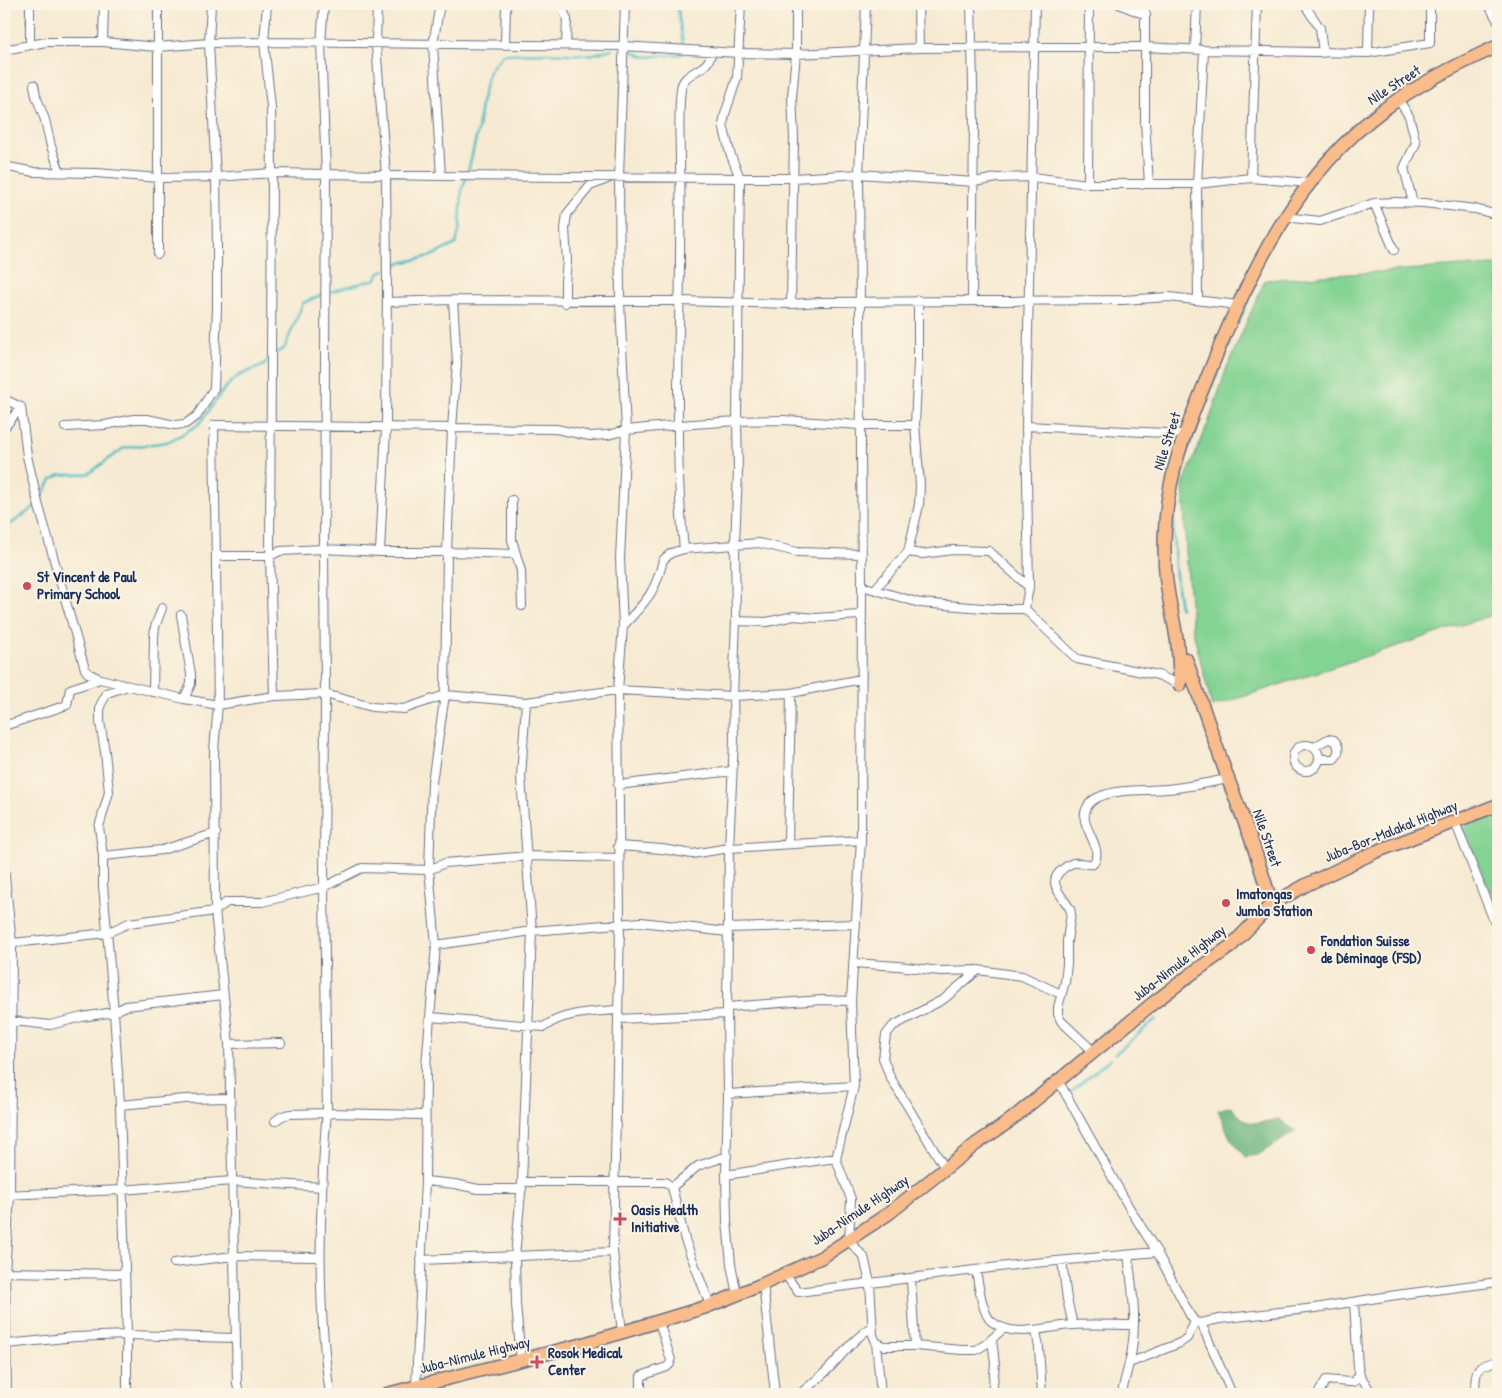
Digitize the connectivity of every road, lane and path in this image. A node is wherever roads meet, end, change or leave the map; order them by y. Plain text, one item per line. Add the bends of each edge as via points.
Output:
1 (30, 4) edge
2 (104, 4) edge
3 (158, 4) edge
4 (211, 4) edge
5 (267, 4) edge
6 (324, 4) edge
7 (377, 4) edge
8 (440, 4) edge
9 (506, 4) edge
10 (564, 4) edge
11 (625, 4) edge
12 (741, 4) edge
13 (796, 4) edge
14 (866, 4) edge
15 (918, 4) edge
16 (971, 4) edge
17 (1035, 4) edge
18 (1089, 4) edge
19 (1119, 4) edge
20 (1145, 4) edge
21 (1197, 4) edge
22 (1258, 4) edge
23 (1305, 4) edge
24 (1369, 4) edge
25 (1430, 4) edge
26 (1488, 4) edge
27 (1146, 15) junction
28 (1498, 21) edge
29 (103, 42) junction
30 (264, 42) junction
31 (209, 43) junction
32 (321, 43) junction
33 (376, 44) junction
34 (433, 44) junction
35 (30, 45) junction
36 (505, 45) junction
37 (566, 45) junction
38 (623, 46) junction
39 (1035, 46) junction
40 (158, 47) junction
41 (1089, 47) junction
42 (1145, 47) junction
43 (919, 48) junction
44 (973, 48) junction
45 (1497, 49) edge
46 (4, 50) edge
47 (864, 50) junction
48 (1200, 50) junction
49 (712, 51) junction
50 (1257, 51) junction
51 (738, 53) junction
52 (1323, 53) junction
53 (1368, 53) junction
54 (796, 54) junction
55 (34, 85) dead end
56 (1398, 99) junction
57 (4, 166) edge
58 (60, 172) junction
59 (272, 173) junction
60 (326, 174) junction
61 (859, 174) junction
62 (386, 175) junction
63 (441, 176) junction
64 (616, 176) junction
65 (216, 177) junction
66 (681, 177) junction
67 (1032, 177) junction
68 (160, 178) junction
69 (740, 178) junction
70 (794, 178) junction
71 (1251, 178) junction
72 (974, 182) junction
73 (1088, 184) junction
74 (1149, 184) junction
75 (1197, 184) junction
76 (1309, 184) junction
77 (1414, 202) junction
78 (1374, 203) junction
79 (1498, 216) edge
80 (1285, 218) junction
81 (1394, 250) dead end
82 (158, 254) dead end
83 (453, 300) junction
84 (918, 300) junction
85 (1028, 300) junction
86 (1198, 300) junction
87 (680, 301) junction
88 (861, 301) junction
89 (972, 301) junction
90 (387, 302) junction
91 (565, 302) junction
92 (620, 302) junction
93 (738, 302) junction
94 (791, 304) junction
95 (1238, 305) junction
96 (4, 399) edge
97 (22, 407) junction
98 (737, 421) junction
99 (679, 425) junction
100 (860, 425) junction
101 (915, 425) junction
102 (272, 426) junction
103 (325, 426) junction
104 (1026, 426) junction
105 (65, 427) dead end
106 (386, 427) junction
107 (4, 428) edge
108 (452, 428) junction
109 (626, 430) junction
110 (1184, 434) junction
111 (512, 500) dead end
112 (735, 544) junction
113 (324, 549) junction
114 (684, 549) junction
115 (380, 552) junction
116 (448, 552) junction
117 (908, 552) junction
118 (516, 554) junction
119 (861, 554) junction
120 (216, 556) junction
121 (270, 556) junction
122 (862, 586) junction
123 (1029, 587) junction
124 (875, 589) junction
125 (522, 606) dead end
126 (162, 608) dead end
127 (1024, 609) junction
128 (181, 615) dead end
129 (859, 615) dead end
130 (736, 621) junction
131 (623, 626) junction
132 (100, 679) junction
133 (861, 679) junction
134 (130, 685) junction
135 (1180, 685) junction
136 (618, 690) junction
137 (154, 692) junction
138 (791, 693) junction
139 (325, 694) junction
140 (445, 695) junction
141 (274, 696) junction
142 (733, 696) junction
143 (184, 699) junction
144 (526, 702) junction
145 (218, 705) junction
146 (4, 726) edge
147 (1314, 747) junction
148 (1319, 759) junction
149 (732, 771) junction
150 (1228, 779) junction
151 (618, 785) junction
152 (1498, 805) edge
153 (1455, 822) junction
154 (216, 833) junction
155 (861, 840) junction
156 (788, 844) junction
157 (618, 846) junction
158 (729, 848) junction
159 (103, 856) junction
160 (528, 856) junction
161 (618, 858) junction
162 (4, 867) edge
163 (429, 870) junction
164 (324, 887) junction
165 (1272, 904) junction
166 (216, 911) junction
167 (856, 924) junction
168 (620, 925) junction
169 (728, 930) junction
170 (532, 931) junction
171 (1498, 931) edge
172 (107, 933) junction
173 (8, 944) edge
174 (436, 944) junction
175 (853, 963) junction
176 (978, 970) junction
177 (1060, 994) junction
178 (223, 995) junction
179 (851, 1001) junction
180 (618, 1010) junction
181 (727, 1011) junction
182 (114, 1012) junction
183 (431, 1017) junction
184 (618, 1019) junction
185 (8, 1020) edge
186 (529, 1027) junction
187 (281, 1043) dead end
188 (229, 1044) junction
189 (1094, 1052) junction
190 (1058, 1082) junction
191 (8, 1084) edge
192 (854, 1086) junction
193 (728, 1094) junction
194 (230, 1098) junction
195 (120, 1105) junction
196 (328, 1113) junction
197 (425, 1115) junction
198 (275, 1121) dead end
199 (727, 1156) junction
200 (836, 1159) junction
201 (946, 1170) dead end
202 (726, 1175) junction
203 (232, 1181) junction
204 (426, 1181) junction
205 (614, 1182) junction
206 (522, 1186) junction
207 (322, 1187) junction
208 (672, 1187) junction
209 (122, 1190) junction
210 (7, 1195) edge
211 (849, 1241) junction
212 (614, 1252) junction
213 (1157, 1252) junction
214 (1128, 1255) junction
215 (234, 1256) junction
216 (515, 1256) junction
217 (320, 1257) junction
218 (421, 1260) junction
219 (1062, 1261) junction
220 (174, 1263) dead end
221 (976, 1270) junction
222 (4, 1272) edge
223 (125, 1274) junction
224 (785, 1274) junction
225 (911, 1279) junction
226 (1498, 1282) edge
227 (870, 1283) junction
228 (763, 1284) junction
229 (737, 1295) junction
230 (1354, 1302) junction
231 (710, 1305) junction
232 (659, 1322) dead end
233 (1198, 1322) junction
234 (1073, 1325) junction
235 (1134, 1325) junction
236 (872, 1327) junction
237 (1004, 1328) junction
238 (1036, 1331) junction
239 (622, 1332) junction
240 (127, 1335) junction
241 (236, 1338) junction
242 (992, 1338) junction
243 (876, 1342) junction
244 (5, 1345) edge
245 (915, 1346) junction
246 (521, 1360) junction
247 (1498, 1360) edge
248 (1129, 1362) junction
249 (1360, 1374) junction
250 (416, 1386) junction
251 (6, 1394) edge
252 (127, 1394) edge
253 (239, 1394) edge
254 (330, 1394) edge
255 (387, 1394) edge
256 (641, 1394) edge
257 (776, 1394) edge
258 (800, 1394) edge
259 (881, 1394) edge
260 (992, 1394) edge
261 (1042, 1394) edge
262 (1122, 1394) edge
263 (1232, 1394) edge
264 (1318, 1394) edge
265 (1372, 1394) edge
266 (1475, 1394) edge

1 - 35 street
2 - 29 street
3 - 40 street
4 - 31 street
5 - 30 street
6 - 32 street
7 - 33 street
8 - 34 street
9 - 36 street
10 - 37 street
11 - 38 street
12 - 51 street
13 - 54 street
14 - 47 street
15 - 43 street
16 - 44 street
17 - 39 street
18 - 41 street
19 - 27 street
20 - 27 street
21 - 48 street
22 - 50 street
23 - 52 street via 1320,28
24 - 53 street
25 - 53 street via 1430,43
26 - 28 street
27 - 42 street
29 - 35 street
29 - 40 street
30 - 31 street
30 - 32 street
30 - 59 street via 271,107
31 - 40 street
31 - 65 street
32 - 33 street
32 - 60 street
33 - 34 street
33 - 62 street
34 - 36 street
34 - 63 street
35 - 46 street
36 - 37 street
37 - 38 street
38 - 49 street
38 - 64 street
39 - 41 street
39 - 44 street
39 - 67 street
40 - 68 street
41 - 42 street
41 - 73 street
42 - 48 street
42 - 74 street
43 - 44 street
43 - 47 street
44 - 72 street
45 - 56 main road, Nile Street via 1464,62
47 - 54 street
47 - 61 street
48 - 50 street
48 - 75 street
49 - 51 street
49 - 66 street via 712,58 706,65 694,72 681,87
50 - 52 street
50 - 71 street
51 - 54 street
51 - 69 street via 737,78 723,125
52 - 53 street
54 - 70 street via 792,97
55 - 58 street
56 - 76 main road, Nile Street via 1350,138
56 - 77 street via 1409,116 1416,143 1404,168
57 - 58 street via 34,172
58 - 68 street
59 - 60 street
59 - 65 street
59 - 102 street
60 - 62 street
60 - 103 street
61 - 70 street
61 - 72 street
61 - 88 street
62 - 63 street
62 - 90 street
63 - 64 street
64 - 66 street
64 - 91 street via 590,186 567,214
64 - 92 street
65 - 68 street
65 - 105 street via 214,388 202,409 185,424 134,419 105,425
66 - 69 street
66 - 87 street
67 - 72 street
67 - 73 street
67 - 85 street
68 - 82 street
69 - 70 street
69 - 93 street
70 - 94 street
71 - 75 street
71 - 76 street
72 - 89 street
73 - 74 street
74 - 75 street
75 - 86 street
76 - 80 main road, Nile Street
77 - 78 street
77 - 79 street via 1475,209
78 - 80 street via 1320,220
78 - 81 street
80 - 95 main road, Nile Street via 1254,268
83 - 90 street
83 - 91 street
83 - 108 street via 457,363
84 - 88 street
84 - 89 street
84 - 101 street
85 - 86 street via 1169,297
85 - 89 street
85 - 104 street
86 - 95 street
87 - 92 street
87 - 93 street
87 - 99 street
88 - 94 street
88 - 100 street
90 - 106 street
91 - 92 street
92 - 109 street
93 - 94 street
93 - 98 street
95 - 110 main road, Nile Street
96 - 97 street
97 - 107 street
97 - 132 street via 27,456 38,503 82,663 88,673
98 - 99 street
98 - 100 street via 784,420
98 - 112 street
99 - 109 street
99 - 114 street
100 - 101 street
100 - 119 street
101 - 117 street via 919,506
102 - 103 street
102 - 120 street via 214,425
102 - 121 street
103 - 106 street
103 - 113 street
104 - 110 street
104 - 123 street
106 - 108 street
106 - 115 street
108 - 109 street via 556,429 590,436 608,436
108 - 116 street
109 - 131 street via 620,559
110 - 135 main road, Nile Street via 1170,480 1165,542 1166,577 1177,637
111 - 118 street via 512,540
112 - 114 street
112 - 119 street via 759,543 797,552
112 - 130 street
113 - 115 street
113 - 121 street via 280,551
113 - 139 street
114 - 131 street via 663,560 652,594
115 - 116 street
116 - 118 street
116 - 140 street
117 - 123 street via 989,551
117 - 124 street
118 - 125 street via 521,571
119 - 122 street
120 - 121 street
120 - 145 street
121 - 141 street
122 - 124 street
122 - 133 street
123 - 127 street
124 - 127 street via 920,603 996,610
126 - 137 street via 154,637
127 - 135 street via 1078,659 1158,675
128 - 143 street via 192,674
129 - 130 street via 794,616 767,622
130 - 142 street
131 - 136 street
132 - 134 street
132 - 146 street via 70,689 67,705
133 - 138 street
133 - 155 street
134 - 137 street
134 - 159 street via 107,693 100,706 109,792 99,827
135 - 150 main road, Nile Street via 1186,659
136 - 142 street
136 - 144 street
136 - 151 street
137 - 143 street
138 - 142 street
138 - 156 street
139 - 140 street via 372,707 404,709
139 - 141 street
139 - 164 street
140 - 144 street
140 - 163 street via 432,782
141 - 145 street
142 - 149 street
143 - 145 street
144 - 160 street via 521,777
145 - 154 street via 214,750
147 - 148 street
147 - 148 street via 1328,739 1339,746 1334,759
147 - 148 street via 1306,744 1298,747 1293,754 1293,762 1299,769 1307,771 1314,768
149 - 151 street
149 - 158 street
150 - 165 main road, Nile Street
150 - 177 street via 1111,794 1097,798 1087,806 1085,821 1097,851 1096,861 1093,864 1073,863 1057,873 1055,878 1071,913 1065,982
151 - 157 street
152 - 153 main road, Juba-Bor-Malakal Highway
153 - 165 main road, Juba-Bor-Malakal Highway via 1375,852
153 - 171 street
154 - 159 street via 162,850
154 - 166 street
155 - 156 street
155 - 167 street
156 - 158 street
157 - 158 street via 692,854
157 - 161 street
158 - 169 street
159 - 172 street
160 - 161 street
160 - 163 street via 445,863
160 - 170 street
161 - 168 street
162 - 173 street
163 - 164 street via 362,868
163 - 174 street
164 - 166 street via 262,902 228,902
164 - 196 street
165 - 189 main road, Juba–Nimule Highway via 1231,946
166 - 172 street via 129,923
166 - 178 street
167 - 169 street
167 - 175 street
168 - 169 street via 641,922
168 - 170 street
168 - 180 street
169 - 181 street
170 - 174 street
170 - 186 street
172 - 173 street
172 - 182 street
173 - 185 street
174 - 183 street
175 - 176 street via 940,971
175 - 179 street
176 - 177 street via 1022,976
176 - 201 street via 944,999 893,1026 886,1035 883,1058 890,1078
177 - 189 street via 1058,1014 1061,1021
178 - 182 street via 132,1005
178 - 188 street
179 - 181 street via 822,1000
179 - 192 street
180 - 184 street
180 - 186 street via 572,1015 544,1027
181 - 184 street
181 - 193 street
182 - 185 street via 50,1025
182 - 195 street
183 - 186 street
183 - 197 street
184 - 205 street
185 - 191 street
186 - 206 street
187 - 188 street
188 - 194 street
189 - 190 main road, Juba–Nimule Highway
190 - 211 main road, Juba–Nimule Highway
190 - 213 street
191 - 210 street
192 - 193 street
192 - 200 street
193 - 199 street
194 - 195 street
194 - 203 street
195 - 209 street
196 - 197 street
196 - 198 street via 290,1114
196 - 207 street
197 - 204 street
199 - 202 street
199 - 208 street via 698,1166
200 - 202 street
200 - 211 street via 852,1199
202 - 229 street via 727,1221
203 - 207 street
203 - 209 street
203 - 215 street
204 - 206 street via 478,1189
204 - 218 street
205 - 206 street
205 - 208 street via 664,1182
205 - 212 street
206 - 216 street
207 - 217 street
208 - 231 street via 685,1240
209 - 210 street
209 - 223 street
210 - 222 street
211 - 224 main road, Juba–Nimule Highway
211 - 227 street via 864,1257
212 - 216 street
212 - 239 street
213 - 214 street
213 - 233 street via 1190,1315
214 - 219 street
214 - 235 street
215 - 217 street
215 - 220 street
215 - 241 street
216 - 218 street
216 - 246 street
217 - 254 street
218 - 250 street
219 - 221 street
219 - 234 street
221 - 225 street
221 - 237 street via 986,1313 990,1320
222 - 223 street
222 - 244 street
223 - 240 street
224 - 227 street via 798,1292
224 - 228 main road, Juba–Nimule Highway
225 - 227 street
225 - 245 street
226 - 230 street
227 - 236 street
228 - 229 main road, Juba–Nimule Highway
228 - 257 street
229 - 231 main road, Juba–Nimule Highway
230 - 233 street
230 - 249 street
231 - 239 main road, Juba–Nimule Highway
232 - 256 street via 671,1360 667,1367 641,1376
233 - 248 street via 1180,1343
233 - 263 street
234 - 235 street
234 - 238 street
235 - 248 street
236 - 243 street
236 - 258 street
237 - 238 street
237 - 242 street
238 - 261 street
239 - 246 main road, Juba–Nimule Highway
240 - 241 street
240 - 244 street
240 - 252 street
241 - 253 street
242 - 245 street via 976,1350
242 - 260 street via 995,1364
243 - 245 street via 884,1346
243 - 259 street
244 - 251 street
246 - 250 main road, Juba–Nimule Highway
247 - 266 street via 1478,1369
248 - 262 street
249 - 264 street via 1353,1382 1326,1380
249 - 265 street
250 - 255 main road, Juba–Nimule Highway

